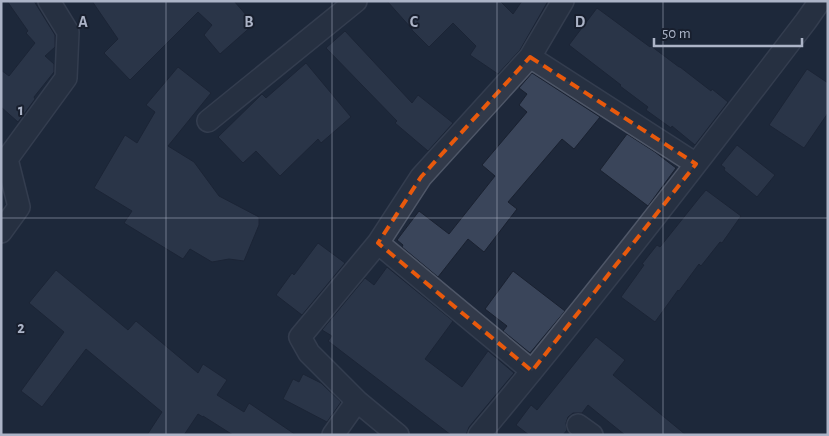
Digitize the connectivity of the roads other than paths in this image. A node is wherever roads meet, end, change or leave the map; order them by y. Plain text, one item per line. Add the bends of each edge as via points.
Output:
1 (49, 1) edge
2 (356, 1) edge
3 (563, 1) edge
4 (820, 1) edge
5 (530, 57) junction
6 (208, 121) dead end
7 (696, 164) junction
8 (1, 232) edge
9 (378, 243) junction
10 (532, 371) junction
11 (357, 401) junction
12 (333, 435) edge
13 (398, 435) edge
14 (479, 435) edge

1 - 8 street via 68,32 66,78 7,159 19,207
2 - 6 street
3 - 5 street
4 - 7 street
5 - 7 street
5 - 9 street via 421,176
7 - 10 street
9 - 10 street
9 - 11 street via 300,337 309,353
10 - 14 street
11 - 12 street
11 - 13 street

